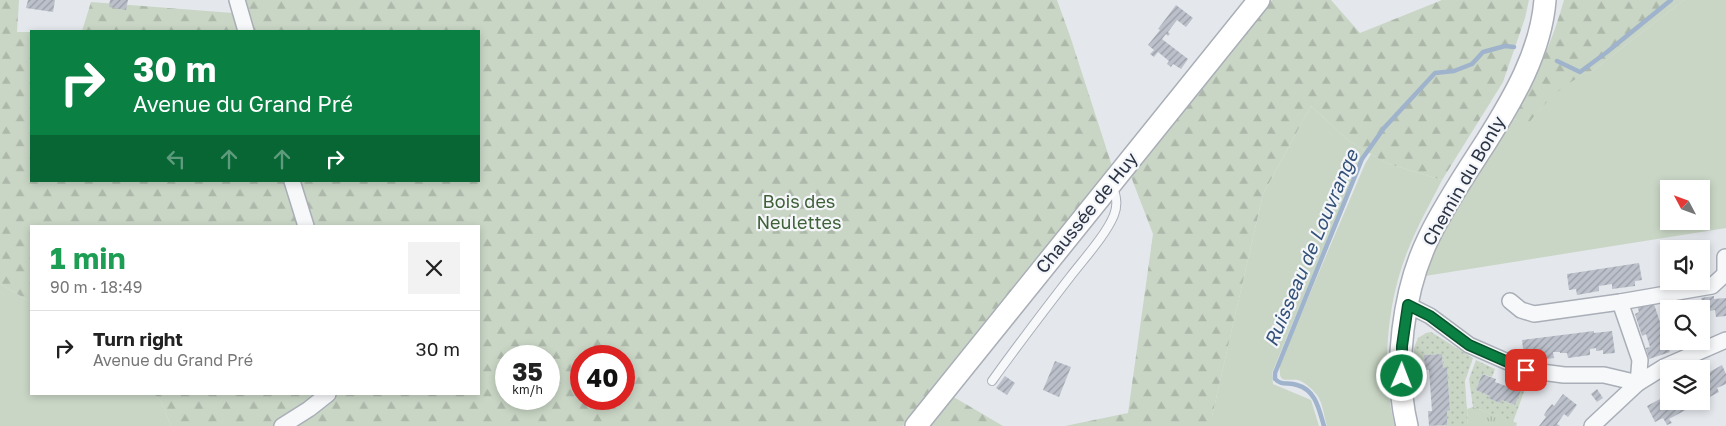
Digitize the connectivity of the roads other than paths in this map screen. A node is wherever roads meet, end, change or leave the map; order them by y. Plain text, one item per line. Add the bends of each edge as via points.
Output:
1 (236, 0) edge
2 (1259, 0) edge
3 (1545, 0) edge
4 (246, 30) edge
5 (292, 182) edge
6 (1111, 184) junction
7 (306, 225) edge
8 (1725, 257) edge
9 (1510, 301) dead end
10 (1620, 302) junction
11 (1408, 305) junction
12 (1726, 340) edge
13 (992, 381) dead end
14 (1638, 383) junction
15 (327, 395) edge
16 (282, 426) edge
17 (916, 426) edge
18 (1408, 426) edge
19 (1592, 426) edge

1 - 4 street
2 - 6 main road, Chaussée de Huy
3 - 11 main road, Chemin du Bonly via 1541,27 1519,85 1428,238
5 - 7 street
6 - 13 lane via 1117,205 1113,217
6 - 17 main road, Chaussée de Huy
8 - 10 street via 1726,274 1712,286
9 - 10 street via 1521,310 1534,314
10 - 14 street via 1640,360
11 - 14 street via 1430,316 1469,345 1526,370 1564,375 1604,375
11 - 18 main road, Chemin du Bonly via 1402,346 1401,390
12 - 14 street via 1664,367
14 - 19 street
15 - 16 street

